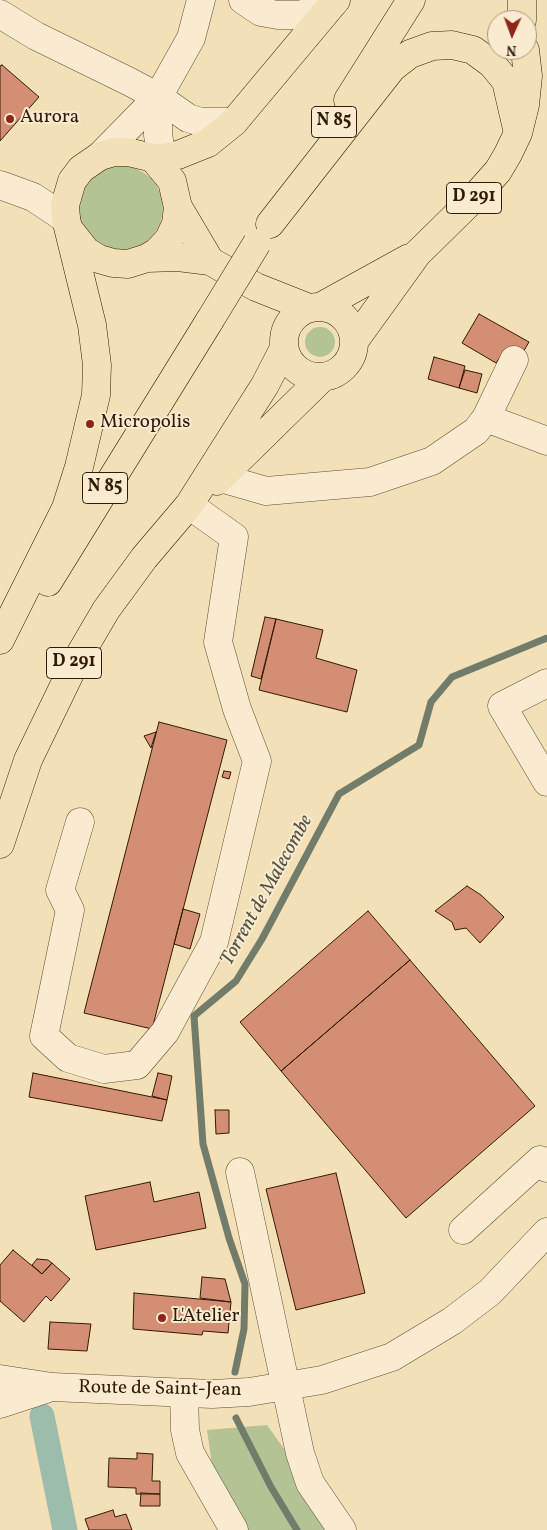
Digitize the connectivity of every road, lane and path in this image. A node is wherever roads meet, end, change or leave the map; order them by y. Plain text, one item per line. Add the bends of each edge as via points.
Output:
1 (201, 0) edge
2 (243, 0) edge
3 (411, 0) edge
4 (336, 1) edge
5 (0, 14) edge
6 (526, 60) edge
7 (158, 97) junction
8 (234, 122) junction
9 (518, 133) junction
10 (100, 156) junction
11 (160, 162) junction
12 (72, 181) junction
13 (0, 184) edge
14 (178, 206) junction
15 (68, 224) junction
16 (263, 234) junction
17 (417, 254) junction
18 (148, 258) junction
19 (210, 261) junction
20 (256, 287) junction
21 (316, 307) junction
22 (354, 340) junction
23 (284, 341) junction
24 (514, 360) dead end
25 (323, 377) junction
26 (486, 418) junction
27 (547, 440) edge
28 (221, 478) junction
29 (190, 505) junction
30 (0, 640) edge
31 (0, 657) edge
32 (547, 683) edge
33 (547, 782) edge
34 (80, 822) dead end
35 (0, 844) edge
36 (547, 1168) edge
37 (240, 1172) dead end
38 (463, 1230) dead end
39 (547, 1232) edge
40 (0, 1379) edge
41 (52, 1387) junction
42 (286, 1387) junction
43 (184, 1393) junction
44 (0, 1404) edge
45 (234, 1530) edge
46 (342, 1530) edge

1 - 7 street via 191,38
2 - 4 street via 261,12 278,15 316,11
3 - 16 main road, N 85
4 - 8 main road
5 - 7 street via 36,36
6 - 9 main road, D 291 via 525,104
7 - 8 street via 188,118 202,122
7 - 10 street
7 - 11 street
8 - 11 main road via 208,143
9 - 16 main road via 506,82 492,64 473,50 452,45 432,46 410,54 392,68
9 - 17 main road, D 291 via 498,171
10 - 11 main road via 128,152
10 - 12 main road via 81,168
11 - 14 main road via 176,194
12 - 13 street via 36,187
12 - 15 main road via 65,205
13 - 15 street via 33,197
14 - 18 main road via 176,224 169,239
14 - 19 main road
15 - 18 main road via 86,251 99,259 128,264
15 - 30 main road via 92,326 97,365 96,395 66,508
16 - 31 main road, N 85, bridge
17 - 21 main road, D 291
17 - 22 main road, D 291
18 - 19 main road
19 - 20 main road
20 - 21 main road
20 - 23 main road
21 - 22 main road via 332,309 348,321
21 - 23 main road via 293,318
22 - 25 main road via 349,360 342,368
23 - 25 main road via 294,367 312,376
23 - 29 main road, D 291 via 265,386
24 - 26 street
25 - 28 main road, D 291
26 - 27 street
26 - 28 street via 476,431 432,460 370,482 266,491
28 - 29 main road, D 291
29 - 34 street via 234,537 218,642 237,709 257,761 214,942 165,1032 137,1065 104,1069 77,1061 68,1058 44,1036 70,910 60,890
29 - 35 main road, D 291 via 144,558 106,610 75,663 28,760
32 - 33 street via 502,706
36 - 38 street via 540,1160
37 - 42 street
39 - 42 street, Route de Saint-Jean via 490,1292 424,1339 392,1357 357,1370
40 - 41 street, Route de Saint-Jean
41 - 43 street, Route de Saint-Jean
41 - 44 street, Route de Saint-Jean
42 - 43 street, Route de Saint-Jean via 249,1392
42 - 46 street via 310,1483
43 - 45 street via 185,1430 190,1453

